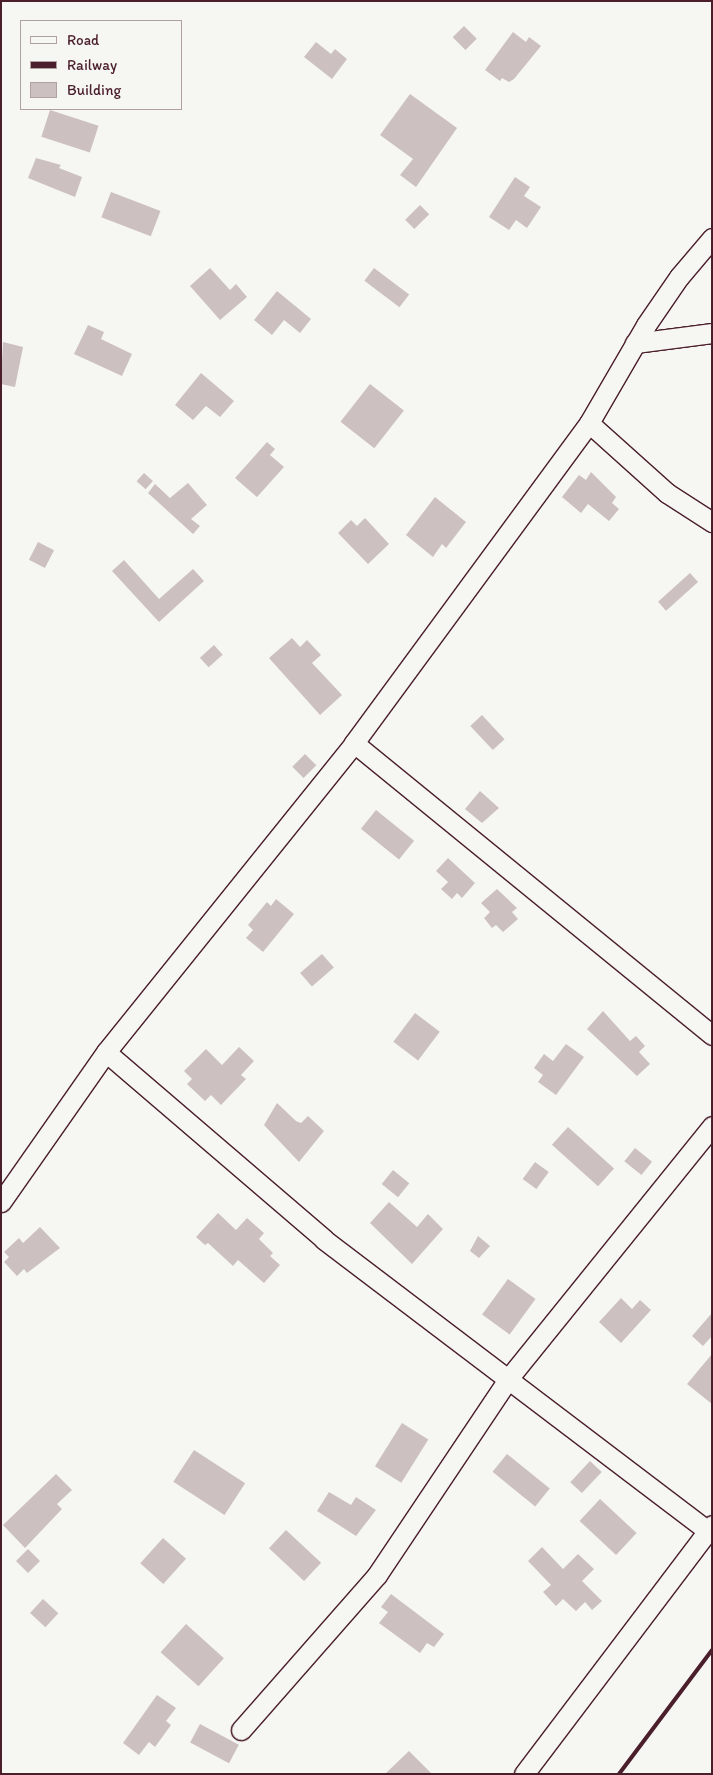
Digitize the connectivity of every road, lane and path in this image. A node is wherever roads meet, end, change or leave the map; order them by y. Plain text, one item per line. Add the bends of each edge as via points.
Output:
1 (712, 238) edge
2 (712, 333) edge
3 (635, 343) junction
4 (589, 423) junction
5 (712, 522) edge
6 (354, 743) junction
7 (712, 1035) edge
8 (106, 1052) junction
9 (712, 1126) edge
10 (1, 1202) edge
11 (508, 1378) junction
12 (710, 1528) edge
13 (241, 1730) dead end
14 (524, 1774) edge

1 - 3 street via 679,277
2 - 3 street
3 - 4 street
4 - 5 street via 667,493
4 - 6 street
6 - 7 street
6 - 8 street
8 - 10 street
8 - 11 street via 324,1240
9 - 11 street
11 - 12 street
11 - 13 street via 377,1575
12 - 14 street

